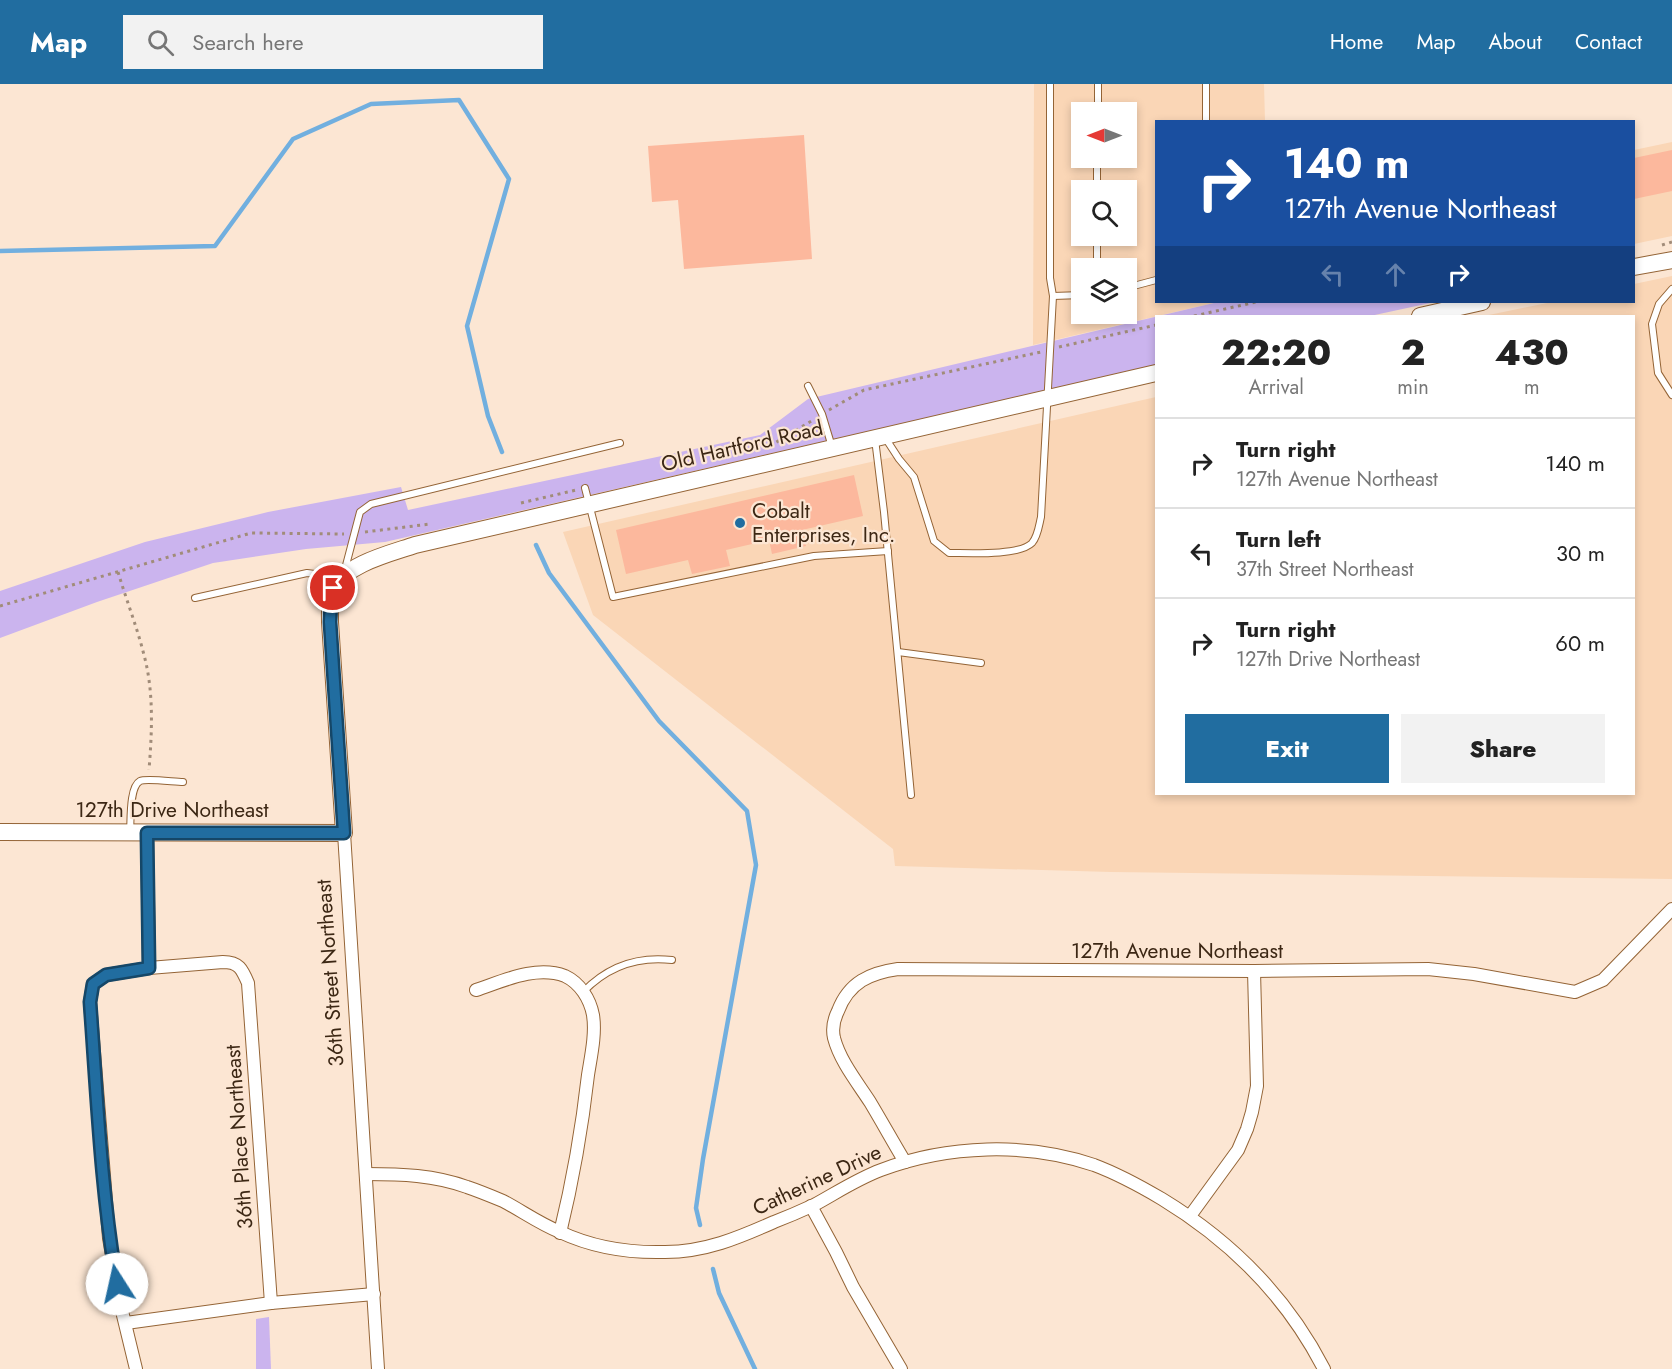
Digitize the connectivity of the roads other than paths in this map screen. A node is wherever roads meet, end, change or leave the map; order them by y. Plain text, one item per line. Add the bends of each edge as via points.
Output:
1 (1050, 84) edge
2 (1098, 84) edge
3 (1206, 84) edge
4 (1098, 102) edge
5 (1206, 120) edge
6 (1672, 260) edge
7 (1635, 267) edge
8 (1155, 280) edge
9 (1137, 285) edge
10 (1672, 289) edge
11 (1071, 295) edge
12 (1053, 296) junction
13 (1478, 303) edge
14 (1424, 315) edge
15 (1155, 373) edge
16 (808, 386) dead end
17 (1672, 395) edge
18 (1049, 397) junction
19 (879, 437) junction
20 (620, 443) dead end
21 (832, 448) junction
22 (587, 496) junction
23 (888, 551) junction
24 (343, 578) junction
25 (195, 598) dead end
26 (898, 652) junction
27 (981, 663) dead end
28 (183, 782) dead end
29 (911, 795) dead end
30 (0, 832) edge
31 (139, 833) junction
32 (344, 833) junction
33 (1672, 909) edge
34 (672, 960) dead end
35 (149, 968) junction
36 (1254, 971) junction
37 (476, 990) dead end
38 (583, 992) junction
39 (905, 1162) junction
40 (366, 1174) junction
41 (811, 1206) junction
42 (1190, 1216) junction
43 (560, 1233) junction
44 (374, 1294) junction
45 (271, 1303) junction
46 (126, 1323) junction
47 (136, 1369) edge
48 (378, 1369) edge
49 (901, 1369) edge
50 (1324, 1369) edge

1 - 12 lane
2 - 4 lane
3 - 5 lane
6 - 7 street
8 - 9 lane
10 - 17 lane via 1659,304 1652,324 1658,373
11 - 12 lane
12 - 18 lane
13 - 14 street
15 - 18 street, Old Hartford Road
16 - 21 lane
18 - 19 street, Old Hartford Road
18 - 19 lane via 1040,524 1031,544 1014,552 949,553 934,540 914,477
19 - 21 street, Old Hartford Road
19 - 23 lane
20 - 24 lane via 371,504 360,512
21 - 22 street, Old Hartford Road
22 - 23 lane via 613,597 814,555
22 - 24 street, Old Hartford Road via 378,557
23 - 26 lane
24 - 25 lane via 307,573
24 - 32 street, 36th Street Northeast via 333,588 330,622
26 - 27 lane
26 - 29 lane
28 - 31 lane via 140,781 133,789
30 - 31 street, 127th Drive Northeast
31 - 32 street, 127th Drive Northeast
31 - 35 street
32 - 40 street, 36th Street Northeast
33 - 36 street, 127th Avenue Northeast via 1603,980 1575,992 1428,969
34 - 38 lane via 650,958 619,966
35 - 45 street, 36th Place Northeast via 232,962 242,969 248,983
35 - 46 street via 106,975 93,984 90,1002 109,1238
36 - 39 street, 127th Avenue Northeast via 898,969 865,977 842,999 834,1019 834,1035 848,1069
36 - 42 street via 1257,1086 1252,1112 1238,1150
37 - 38 street via 531,973 548,972 566,976
38 - 43 street via 593,1016 593,1038 572,1185
39 - 41 street, Catherine Drive via 863,1178
39 - 42 street, Catherine Drive via 979,1150 1020,1150 1057,1156 1094,1165 1133,1181
40 - 43 street, Catherine Drive via 435,1178 465,1186 501,1200
40 - 44 street, 36th Street Northeast
41 - 43 street, Catherine Drive via 729,1242 696,1249 635,1251
41 - 49 street
42 - 50 street, Catherine Drive via 1259,1276 1299,1324
44 - 45 street
44 - 48 street, 36th Street Northeast
45 - 46 street
46 - 47 street

